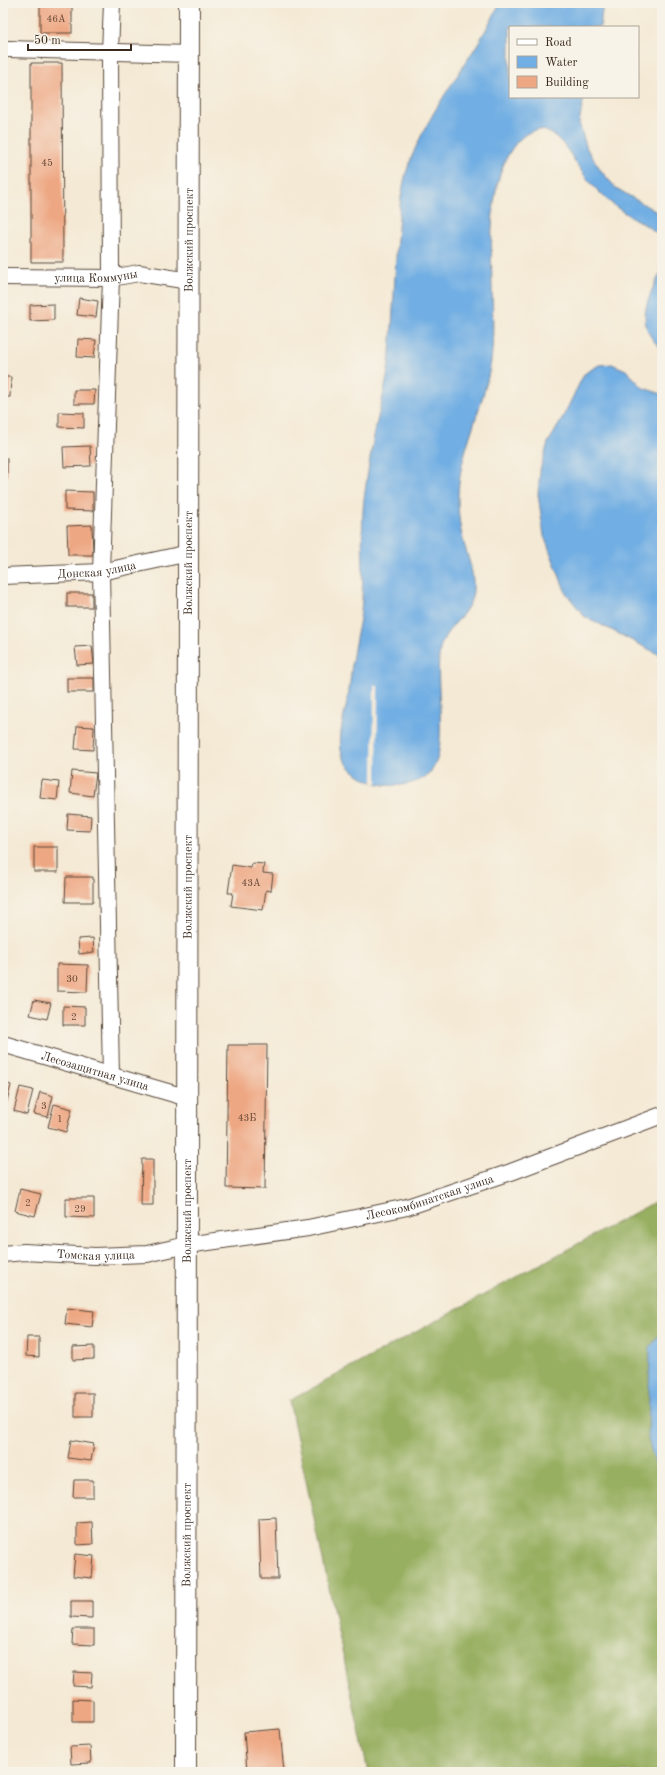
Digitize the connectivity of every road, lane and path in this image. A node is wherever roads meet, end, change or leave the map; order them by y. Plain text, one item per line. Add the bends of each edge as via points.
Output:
1 (112, 3) edge
2 (189, 3) edge
3 (8, 49) dead end
4 (110, 52) junction
5 (190, 54) junction
6 (3, 277) edge
7 (111, 278) junction
8 (189, 281) junction
9 (189, 553) junction
10 (101, 572) junction
11 (3, 576) edge
12 (3, 1044) edge
13 (111, 1076) junction
14 (188, 1098) junction
15 (662, 1115) edge
16 (187, 1245) junction
17 (3, 1254) edge
18 (186, 1772) edge

1 - 4 street
2 - 5 main road, Волжский проспект
3 - 4 street
4 - 5 street
4 - 7 street
5 - 8 main road, Волжский проспект
6 - 7 street, улица Коммуны
7 - 8 street, улица Коммуны via 139,273
7 - 10 street
8 - 9 main road, Волжский проспект
9 - 10 street, Донская улица
9 - 14 main road, Волжский проспект
10 - 11 street, Донская улица
10 - 13 street
12 - 13 street, Лесозащитная улица
13 - 14 street, Лесозащитная улица
14 - 16 main road, Волжский проспект
15 - 16 street, Лесокомбинатская улица via 511,1172 407,1207 308,1228
16 - 17 street, Томская улица via 147,1254
16 - 18 main road, Волжский проспект

